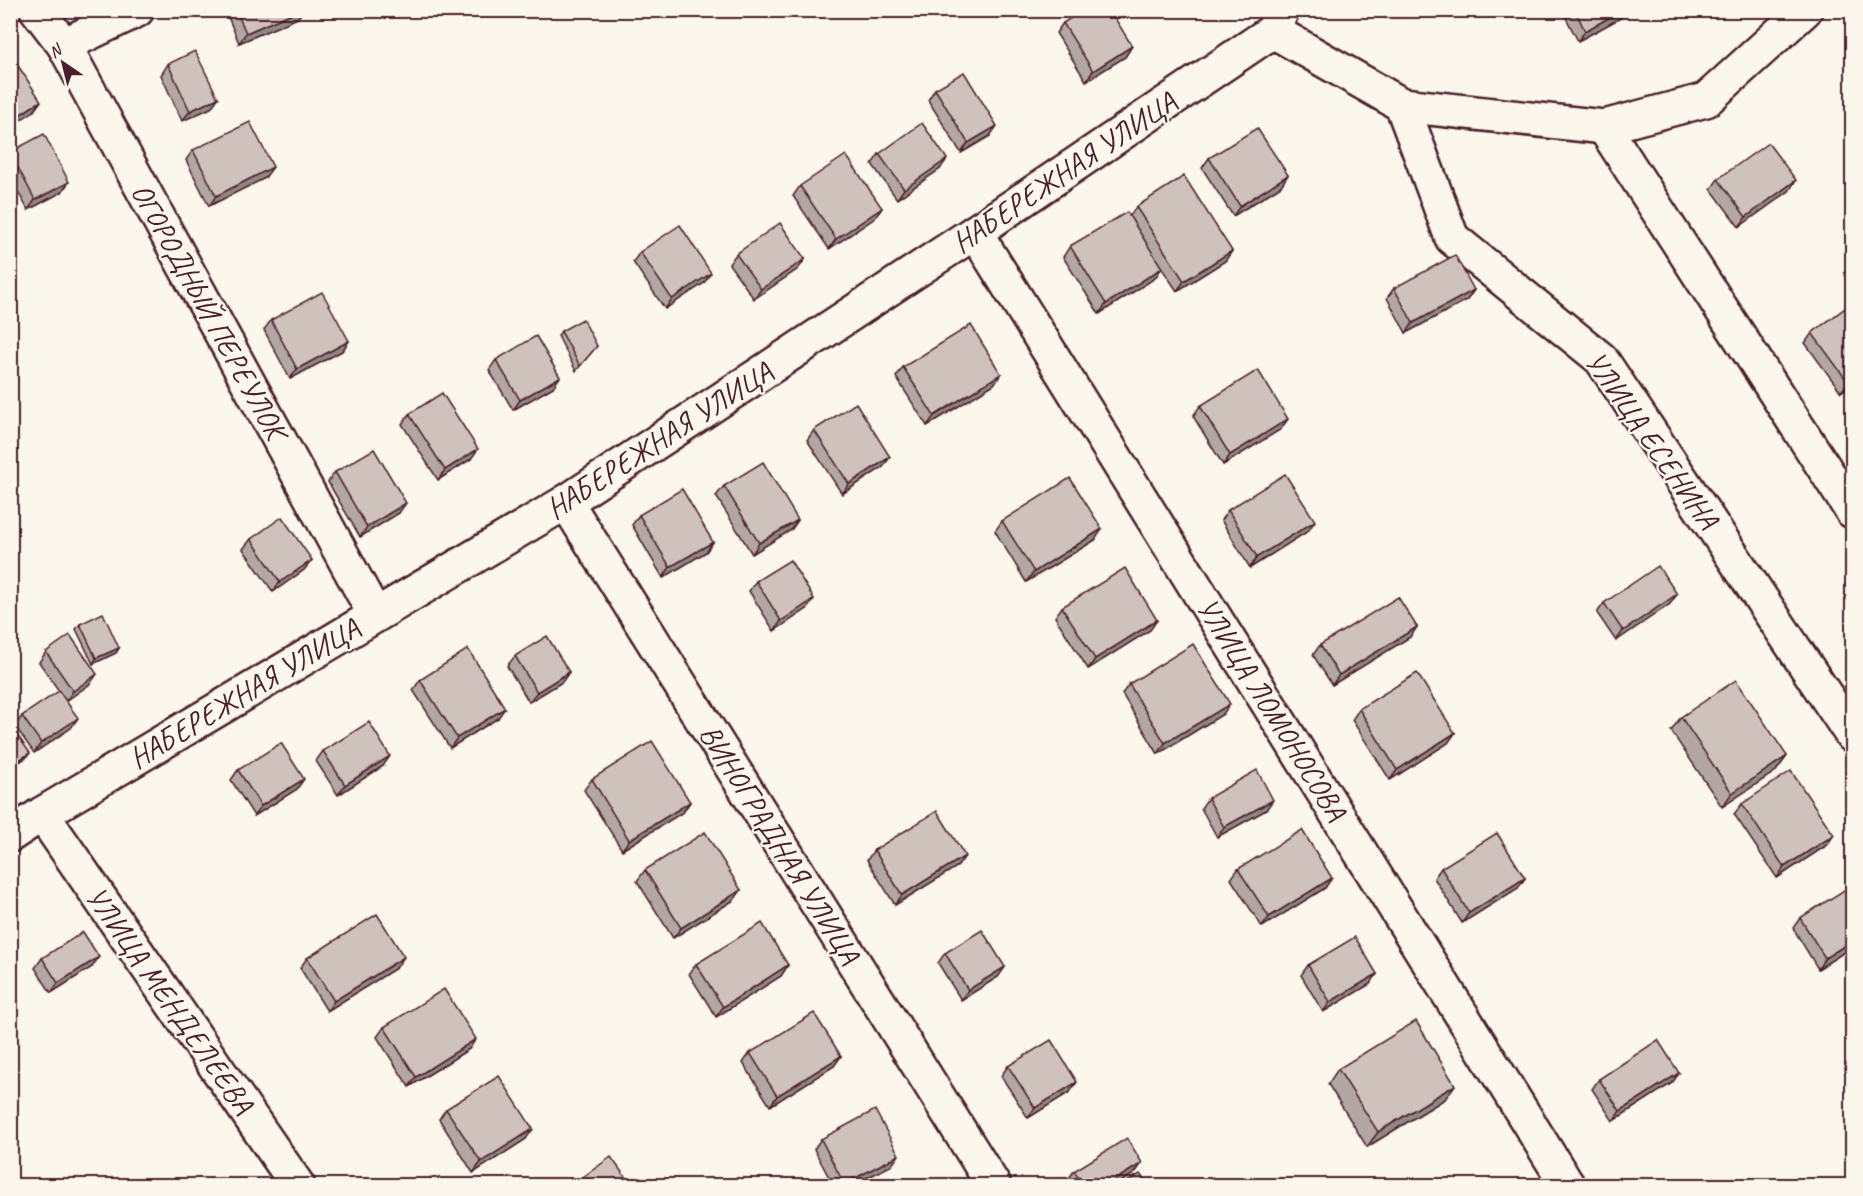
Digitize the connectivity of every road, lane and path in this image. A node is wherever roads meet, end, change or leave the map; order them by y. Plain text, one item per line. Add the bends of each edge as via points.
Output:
1 (38, 10) edge
2 (137, 10) edge
3 (1804, 10) edge
4 (1277, 21) edge
5 (64, 45) junction
6 (1402, 105) junction
7 (1604, 127) junction
8 (975, 232) junction
9 (566, 502) junction
10 (1852, 511) edge
11 (375, 615) junction
12 (1852, 735) edge
13 (42, 814) junction
14 (10, 835) edge
15 (298, 1185) edge
16 (994, 1185) edge
17 (1568, 1185) edge

1 - 5 street, ОГОРОДНЫЙ ПЕРЕУЛОК
2 - 5 street
3 - 7 street via 1706,100
4 - 6 street
4 - 8 street, НАБЕРЕЖНАЯ УЛИЦА
5 - 11 street, ОГОРОДНЫЙ ПЕРЕУЛОК
6 - 7 street
6 - 12 street, УЛИЦА ЕСЕНИНА via 1452,238 1601,359
7 - 10 street
8 - 9 street, НАБЕРЕЖНАЯ УЛИЦА
8 - 17 street, УЛИЦА ЛОМОНОСОВА
9 - 11 street, НАБЕРЕЖНАЯ УЛИЦА
9 - 16 street, ВИНОГРАДНАЯ УЛИЦА
11 - 13 street, НАБЕРЕЖНАЯ УЛИЦА
13 - 14 street, НАБЕРЕЖНАЯ УЛИЦА
13 - 15 street, УЛИЦА МЕНДЕЛЕЕВА

